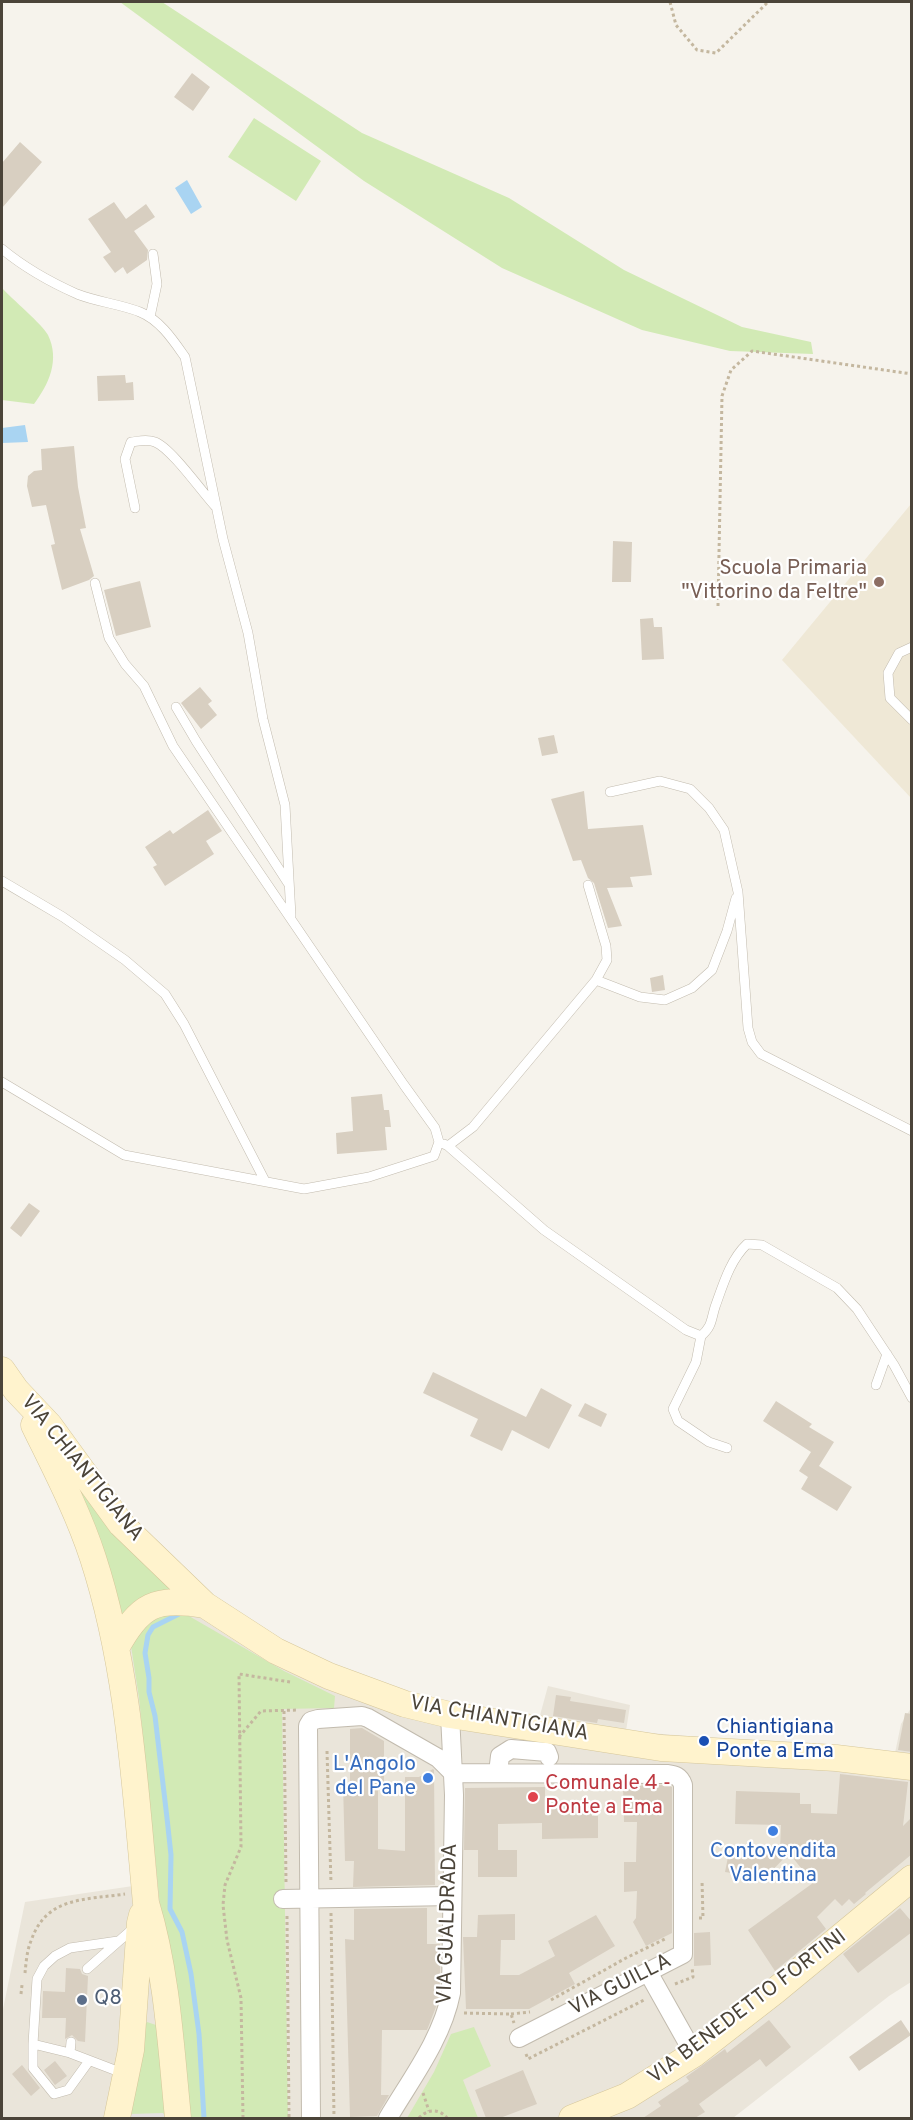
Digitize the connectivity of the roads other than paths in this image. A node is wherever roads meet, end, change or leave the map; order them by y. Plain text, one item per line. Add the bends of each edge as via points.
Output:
1 (2, 249) edge
2 (153, 254) dead end
3 (150, 317) junction
4 (135, 508) dead end
5 (216, 508) junction
6 (95, 583) dead end
7 (912, 647) edge
8 (176, 707) dead end
9 (912, 720) edge
10 (610, 792) dead end
11 (2, 881) edge
12 (290, 885) junction
13 (588, 885) dead end
14 (738, 892) junction
15 (292, 919) junction
16 (596, 981) junction
17 (2, 1082) edge
18 (912, 1131) edge
19 (443, 1144) junction
20 (265, 1182) junction
21 (701, 1336) junction
22 (887, 1354) junction
23 (9, 1379) edge
24 (876, 1385) dead end
25 (912, 1398) edge
26 (727, 1448) dead end
27 (204, 1605) junction
28 (116, 1648) junction
29 (450, 1715) junction
30 (549, 1757) dead end
31 (912, 1767) edge
32 (453, 1773) junction
33 (498, 1773) junction
34 (912, 1878) edge
35 (452, 1896) junction
36 (283, 1899) dead end
37 (143, 1905) junction
38 (310, 1906) junction
39 (118, 1941) junction
40 (87, 1969) dead end
41 (648, 1972) junction
42 (519, 2038) road end
43 (71, 2042) dead end
44 (33, 2044) junction
45 (70, 2053) junction
46 (694, 2054) junction
47 (89, 2061) junction
48 (126, 2074) junction
49 (117, 2118) edge
50 (178, 2118) edge
51 (311, 2118) edge
52 (388, 2118) edge
53 (572, 2118) edge

1 - 3 lane via 40,276 80,295
2 - 3 lane via 157,284
3 - 5 lane via 171,336 185,357
4 - 5 lane via 125,459 131,442 146,440 158,443 169,453
5 - 12 lane via 285,806
6 - 15 lane via 109,638 144,686 173,746
7 - 9 lane via 899,653 888,673 890,698
8 - 12 lane
10 - 14 lane via 660,781 690,789 724,830
11 - 20 lane via 63,917 125,960 165,994
12 - 15 lane
13 - 16 lane via 607,960
14 - 16 lane via 712,970 692,988 665,1000 640,997
14 - 18 lane via 752,1042 761,1054
15 - 19 lane
16 - 19 lane via 473,1127
17 - 20 lane via 124,1155
19 - 20 lane via 434,1156 369,1177 304,1189
19 - 21 lane via 544,1230 686,1330
21 - 22 lane via 709,1329 736,1255 747,1244 762,1245 837,1288 857,1309
21 - 26 lane via 696,1362 673,1409 678,1421 709,1442
22 - 24 lane
22 - 25 lane
23 - 27 street, VIA CHIANTIGIANA via 49,1425 121,1524
23 - 28 street via 69,1497 93,1558
27 - 28 street via 176,1600 156,1604 131,1624
27 - 29 street, VIA CHIANTIGIANA via 306,1666 371,1693
28 - 37 street via 133,1766
29 - 31 street, VIA CHIANTIGIANA via 661,1748 836,1758
29 - 32 street, VIA GUALDRADA
30 - 33 street via 547,1752 511,1749 500,1756
32 - 33 street, VIA GUILLA
32 - 35 street, VIA GUALDRADA
32 - 38 street via 438,1758 368,1718 311,1721 306,1732
33 - 41 street, VIA GUILLA via 667,1774 681,1779 683,1954
34 - 46 street, VIA BENEDETTO FORTINI
35 - 38 street via 331,1898
35 - 52 street, VIA GUALDRADA via 449,2006 428,2051
36 - 38 street
37 - 39 lane
37 - 48 street
37 - 50 street via 151,1920 163,1982
38 - 51 street
39 - 40 lane
39 - 44 lane via 70,1948 44,1966 37,1979
41 - 42 street, VIA GUILLA
41 - 46 street
43 - 45 lane
44 - 45 lane
44 - 47 lane via 33,2068 54,2094 68,2090
45 - 47 lane
46 - 53 street, VIA BENEDETTO FORTINI via 627,2096
47 - 48 lane
48 - 49 street

